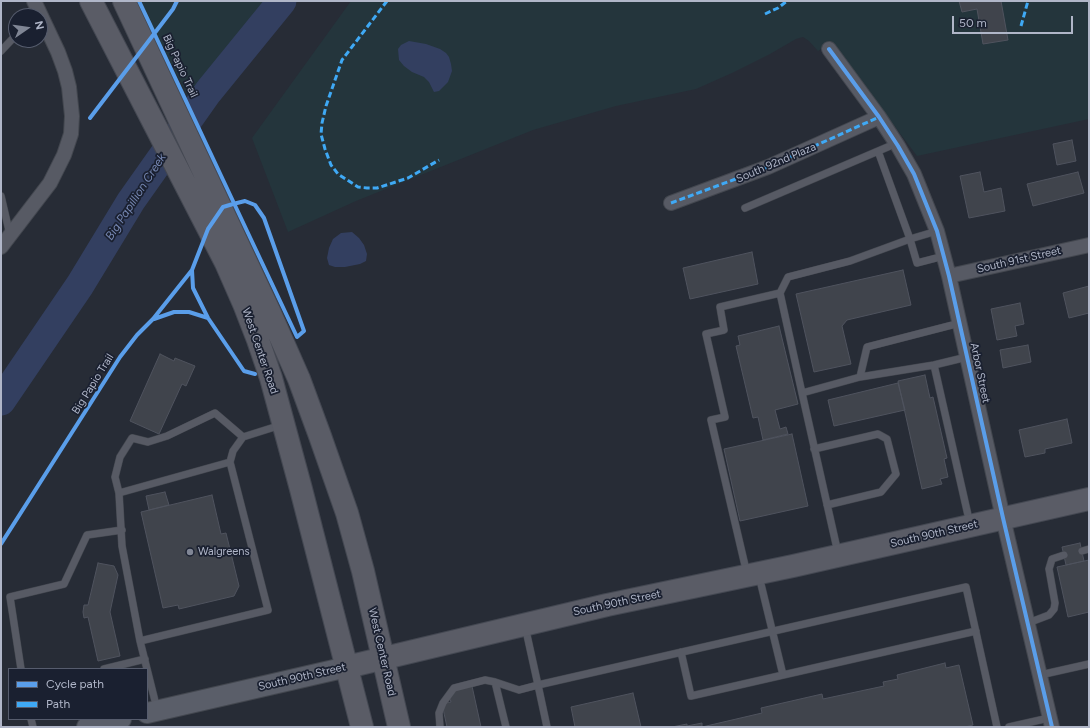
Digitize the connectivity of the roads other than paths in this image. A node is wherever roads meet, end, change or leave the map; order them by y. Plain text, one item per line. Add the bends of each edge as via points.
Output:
1 (91, 1) edge
2 (124, 1) edge
3 (48, 33) edge
4 (8, 44) edge
5 (829, 48) dead end
6 (1, 51) edge
7 (879, 117) junction
8 (897, 143) junction
9 (878, 151) junction
10 (2, 201) edge
11 (671, 203) dead end
12 (745, 208) dead end
13 (937, 231) junction
14 (10, 235) junction
15 (910, 239) junction
16 (1089, 244) edge
17 (1, 247) edge
18 (944, 256) junction
19 (949, 276) junction
20 (780, 293) junction
21 (960, 323) junction
22 (967, 357) junction
23 (934, 365) junction
24 (860, 378) junction
25 (802, 393) junction
26 (284, 424) junction
27 (244, 437) junction
28 (814, 449) junction
29 (230, 462) junction
30 (119, 493) junction
31 (1089, 499) edge
32 (827, 505) junction
33 (1003, 518) junction
34 (970, 526) junction
35 (122, 530) junction
36 (1064, 555) dead end
37 (838, 556) junction
38 (753, 575) junction
39 (1028, 623) junction
40 (525, 624) junction
41 (773, 631) junction
42 (976, 631) junction
43 (140, 640) junction
44 (681, 652) junction
45 (383, 658) junction
46 (145, 659) junction
47 (1089, 664) edge
48 (347, 667) junction
49 (21, 668) edge
50 (108, 668) edge
51 (146, 668) edge
52 (783, 675) junction
53 (1040, 675) junction
54 (148, 682) edge
55 (495, 682) junction
56 (538, 685) junction
57 (152, 712) edge
58 (117, 720) edge
59 (1051, 722) edge
60 (87, 727) edge
61 (362, 727) edge
62 (399, 727) edge
63 (440, 727) edge
64 (506, 727) edge
65 (548, 727) edge
66 (997, 727) edge
67 (1009, 727) edge

1 - 26 main road, West Center Road via 226,263 269,372
2 - 45 main road, West Center Road via 289,354 347,512
3 - 14 street via 58,52 69,87 71,134 50,183
4 - 6 lane
5 - 7 street, Arbor Street
7 - 8 street, Arbor Street
7 - 11 street, South 92nd Plaza via 768,167
8 - 9 lane
8 - 13 street, Arbor Street via 914,174
9 - 12 lane
9 - 15 lane
10 - 14 lane
13 - 15 lane
13 - 18 street, Arbor Street
14 - 17 street
15 - 18 lane via 917,263
15 - 20 lane via 850,261 788,277
16 - 19 street, South 91st Street
18 - 19 street, Arbor Street
19 - 21 street, Arbor Street
20 - 25 lane
20 - 38 lane via 720,307 724,330 706,334 725,416 711,420
21 - 22 street, Arbor Street
21 - 24 lane via 867,347
22 - 23 lane
22 - 33 street, Arbor Street
23 - 24 lane
23 - 34 lane
24 - 25 lane
25 - 28 lane
26 - 27 lane
26 - 48 main road, West Center Road
27 - 29 lane via 233,451
27 - 30 lane via 215,413 167,436 148,442 132,438 120,457 115,477
28 - 32 lane
28 - 32 lane via 878,434 888,439 896,474 881,492
29 - 30 lane
29 - 43 lane via 268,610
30 - 35 lane
31 - 33 main road, South 90th Street
32 - 37 lane
33 - 34 main road, South 90th Street
33 - 39 street, Arbor Street
34 - 37 main road, South 90th Street
35 - 43 lane via 122,546
35 - 49 lane via 87,536 64,584 10,598
36 - 39 lane via 1052,559 1049,569 1054,610 1049,615
37 - 38 main road, South 90th Street
38 - 40 main road, South 90th Street
38 - 41 lane
39 - 53 street, Arbor Street
40 - 45 main road, South 90th Street
40 - 56 lane
41 - 42 lane via 966,587
41 - 44 lane
41 - 52 lane
42 - 52 lane
42 - 66 lane
43 - 46 lane
44 - 52 lane via 691,696
44 - 56 lane
45 - 48 main road, South 90th Street
45 - 62 main road, West Center Road
46 - 50 lane
46 - 51 lane
47 - 53 lane
48 - 57 main road, South 90th Street
48 - 61 main road, West Center Road
53 - 59 street, Arbor Street
54 - 57 lane
55 - 56 lane via 518,690
55 - 63 lane via 485,680 454,688 439,713
55 - 64 lane
56 - 65 lane
58 - 60 main road
59 - 67 lane

